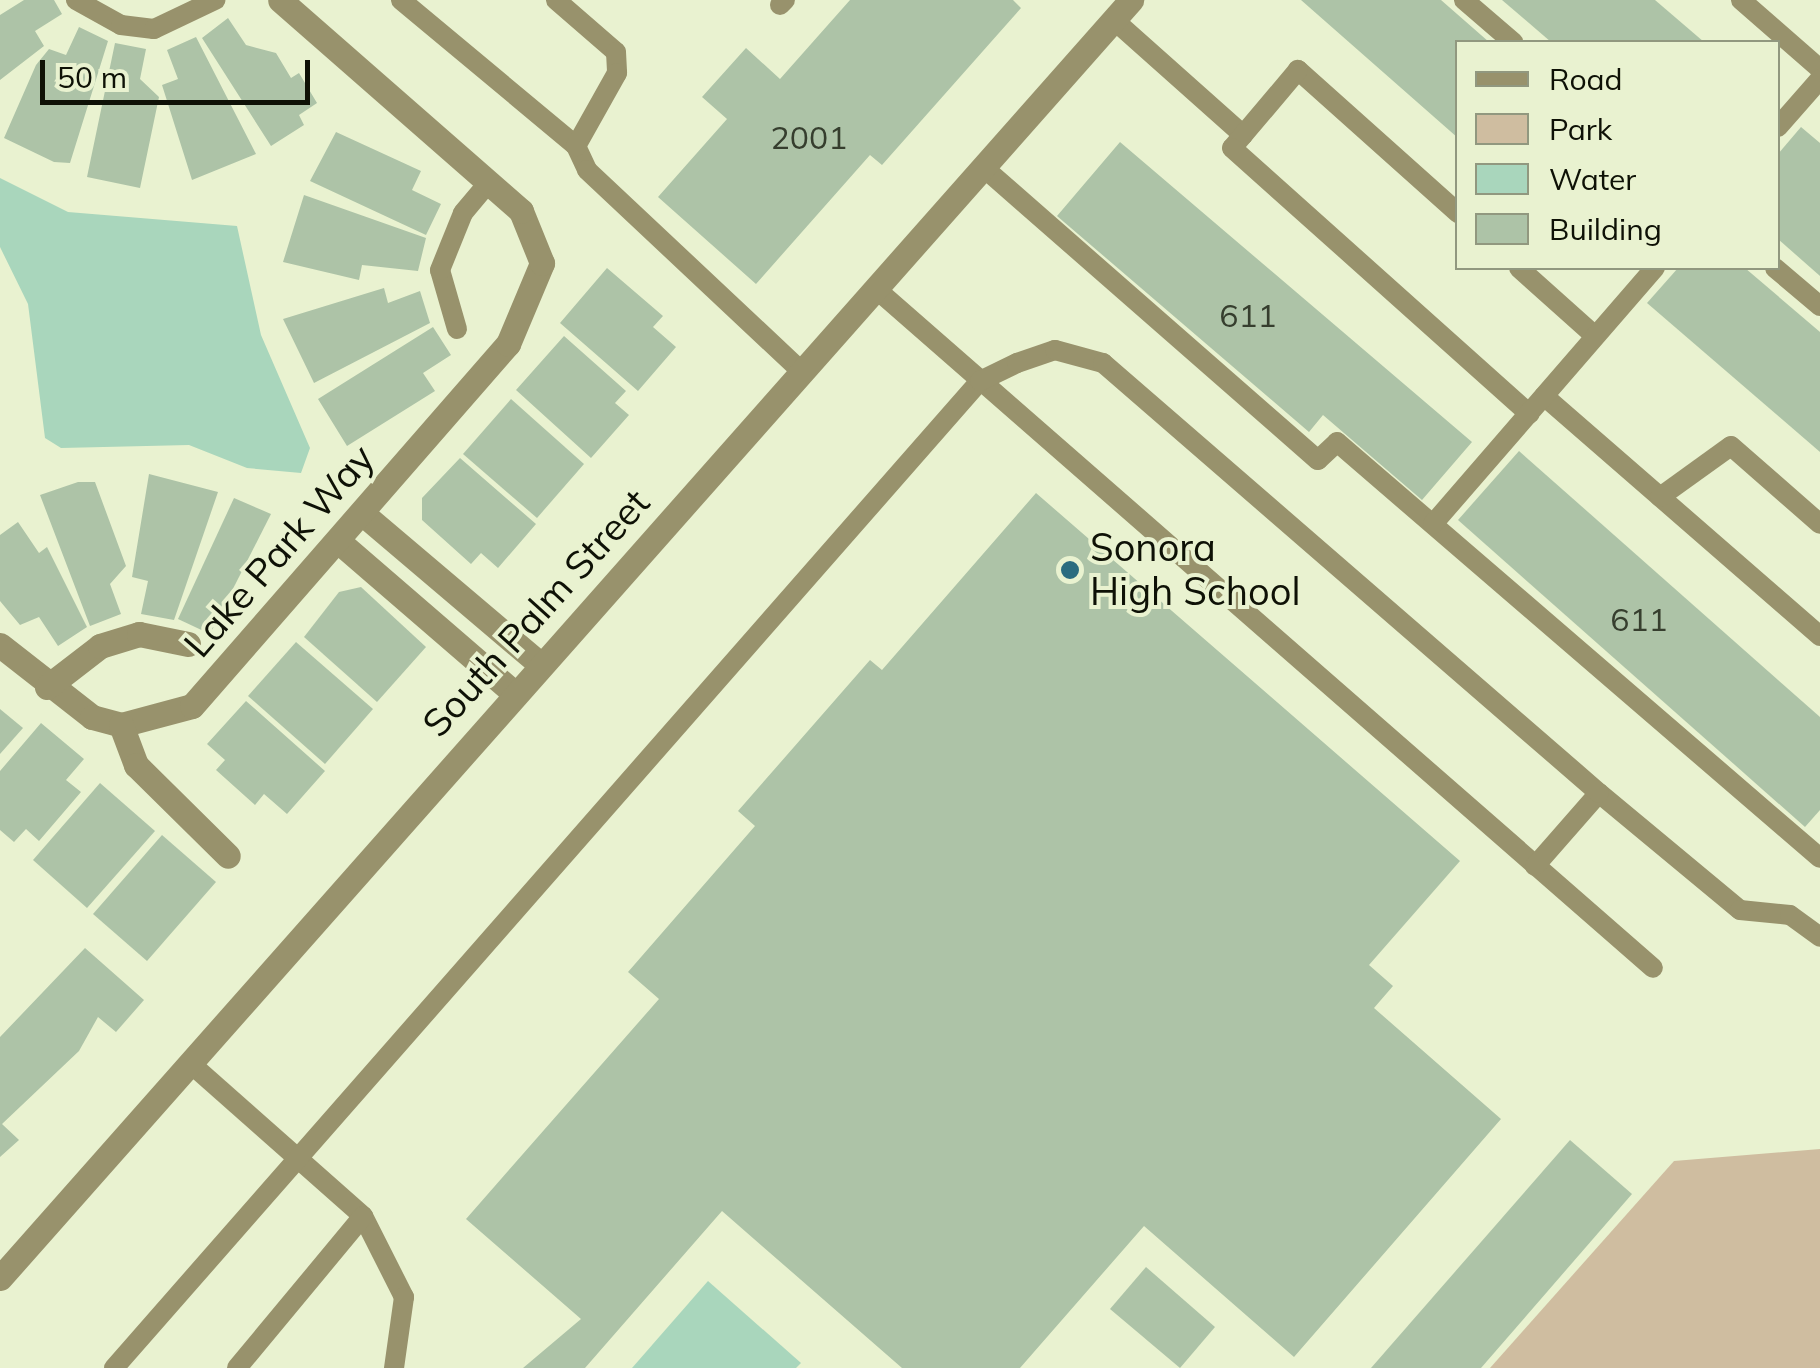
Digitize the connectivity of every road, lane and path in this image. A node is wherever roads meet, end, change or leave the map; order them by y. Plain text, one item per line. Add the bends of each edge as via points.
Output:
1 (76, 0) edge
2 (215, 0) edge
3 (280, 0) edge
4 (401, 0) edge
5 (556, 0) edge
6 (1464, 0) edge
7 (1741, 0) edge
8 (1124, 6) edge
9 (1511, 40) edge
10 (1820, 69) edge
11 (1820, 79) edge
12 (1780, 125) edge
13 (1243, 135) junction
14 (576, 146) junction
15 (983, 167) junction
16 (488, 182) junction
17 (1455, 210) edge
18 (1520, 270) edge
19 (1652, 270) edge
20 (1777, 270) edge
21 (876, 288) junction
22 (1820, 306) edge
23 (457, 329) dead end
24 (1596, 336) junction
25 (802, 371) junction
26 (980, 380) junction
27 (1544, 396) junction
28 (1529, 414) junction
29 (1660, 496) junction
30 (362, 514) junction
31 (1433, 524) junction
32 (1820, 524) edge
33 (338, 541) junction
34 (1820, 636) edge
35 (188, 644) dead end
36 (0, 645) edge
37 (540, 664) junction
38 (46, 687) junction
39 (514, 693) junction
40 (121, 725) junction
41 (1599, 793) junction
42 (1817, 850) edge
43 (228, 856) dead end
44 (1535, 866) junction
45 (1820, 937) edge
46 (1653, 968) dead end
47 (190, 1063) junction
48 (298, 1158) junction
49 (364, 1216) junction
50 (0, 1278) edge
51 (114, 1368) edge
52 (237, 1368) edge
53 (394, 1368) edge

1 - 2 lane via 121,25 154,29
3 - 16 street
4 - 14 lane
5 - 14 lane via 616,52 617,73
6 - 9 lane
7 - 10 lane
8 - 13 lane
8 - 15 street, South Palm Street
11 - 12 lane
13 - 17 lane via 1298,70
13 - 28 lane via 1232,148
14 - 25 lane via 588,170
15 - 21 street, South Palm Street
15 - 31 lane via 1318,460 1337,442
16 - 23 lane via 440,270
16 - 30 street, Lake Park Way via 521,211 542,263 508,344
18 - 24 lane
19 - 24 lane
20 - 22 lane
21 - 25 street, South Palm Street
21 - 26 lane
24 - 27 lane
25 - 37 street, South Palm Street
26 - 41 lane via 1055,350 1103,363
26 - 44 lane
26 - 48 lane
27 - 28 lane
27 - 29 lane
28 - 31 lane
29 - 32 lane via 1730,446
29 - 34 lane
30 - 33 street, Lake Park Way
30 - 37 street
31 - 42 lane
33 - 39 street
33 - 40 street, Lake Park Way via 192,706
35 - 38 street via 139,634 100,646
36 - 38 street
37 - 39 street, South Palm Street
38 - 40 street
39 - 47 street, South Palm Street
40 - 43 street via 136,765
41 - 44 lane
41 - 45 lane via 1740,910 1790,915
44 - 46 lane
47 - 48 lane
47 - 50 street, South Palm Street
48 - 49 lane
48 - 51 lane
49 - 52 lane
49 - 53 lane via 404,1297

